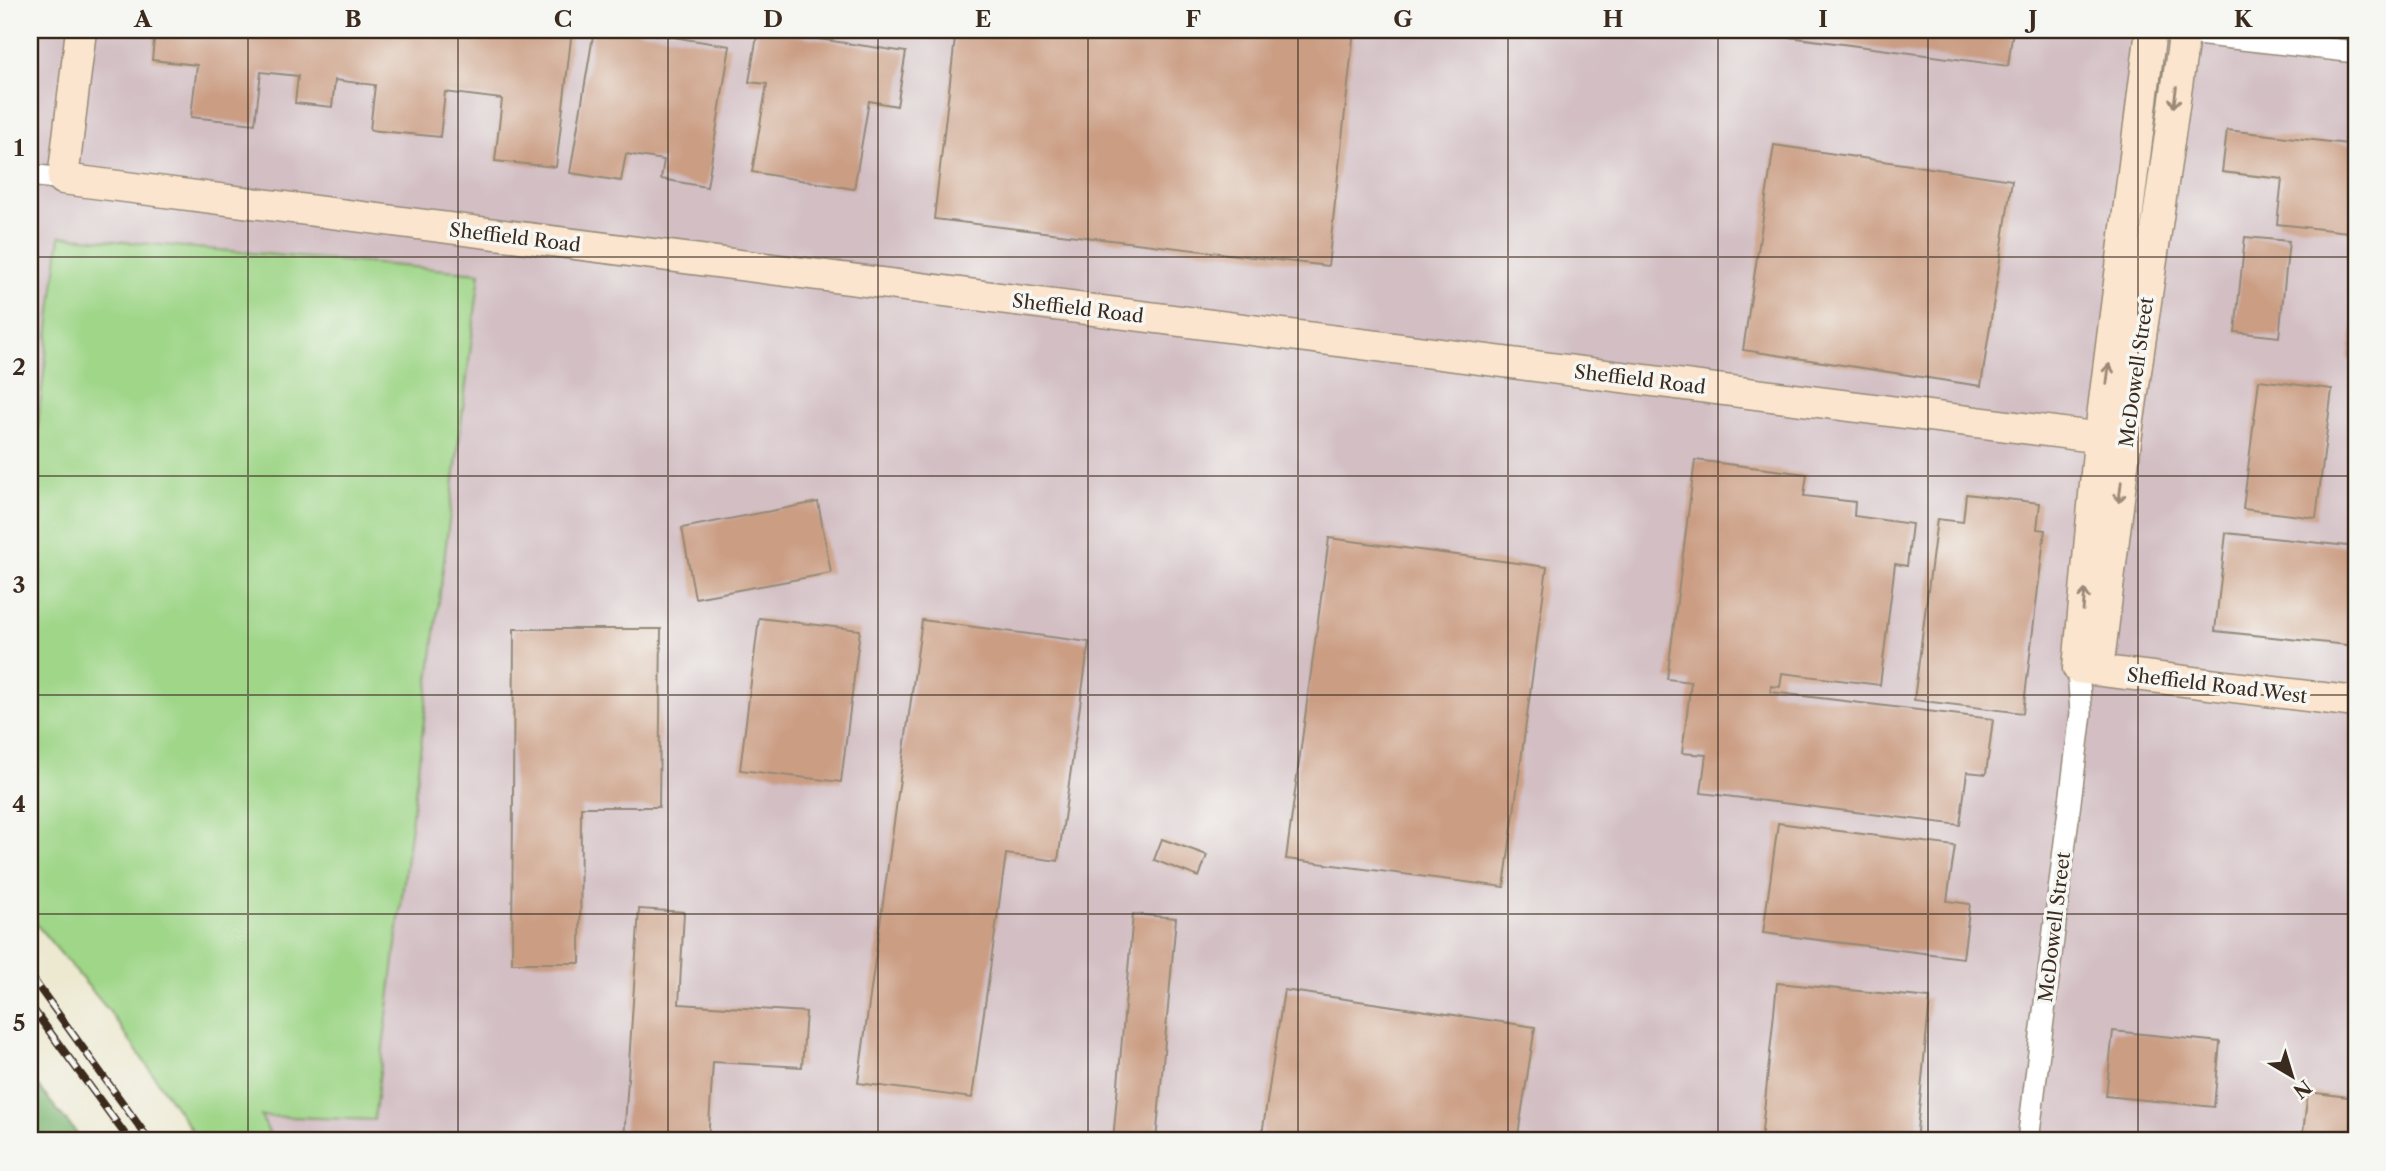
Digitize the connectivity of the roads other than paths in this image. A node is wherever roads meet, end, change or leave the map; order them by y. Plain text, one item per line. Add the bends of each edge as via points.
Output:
1 (82, 30) edge
2 (2151, 30) edge
3 (2177, 31) edge
4 (2356, 52) edge
5 (30, 175) edge
6 (63, 179) junction
7 (2113, 439) junction
8 (2088, 669) junction
9 (2356, 702) edge
10 (2028, 1141) edge

1 - 6 street
7 -> 2 street, McDowell Street
3 - 4 street
3 -> 7 street, McDowell Street
5 - 6 street, Sheffield Road
6 - 7 street, Sheffield Road
7 - 8 street, McDowell Street
8 - 9 street, Sheffield Road West
8 - 10 street, McDowell Street

